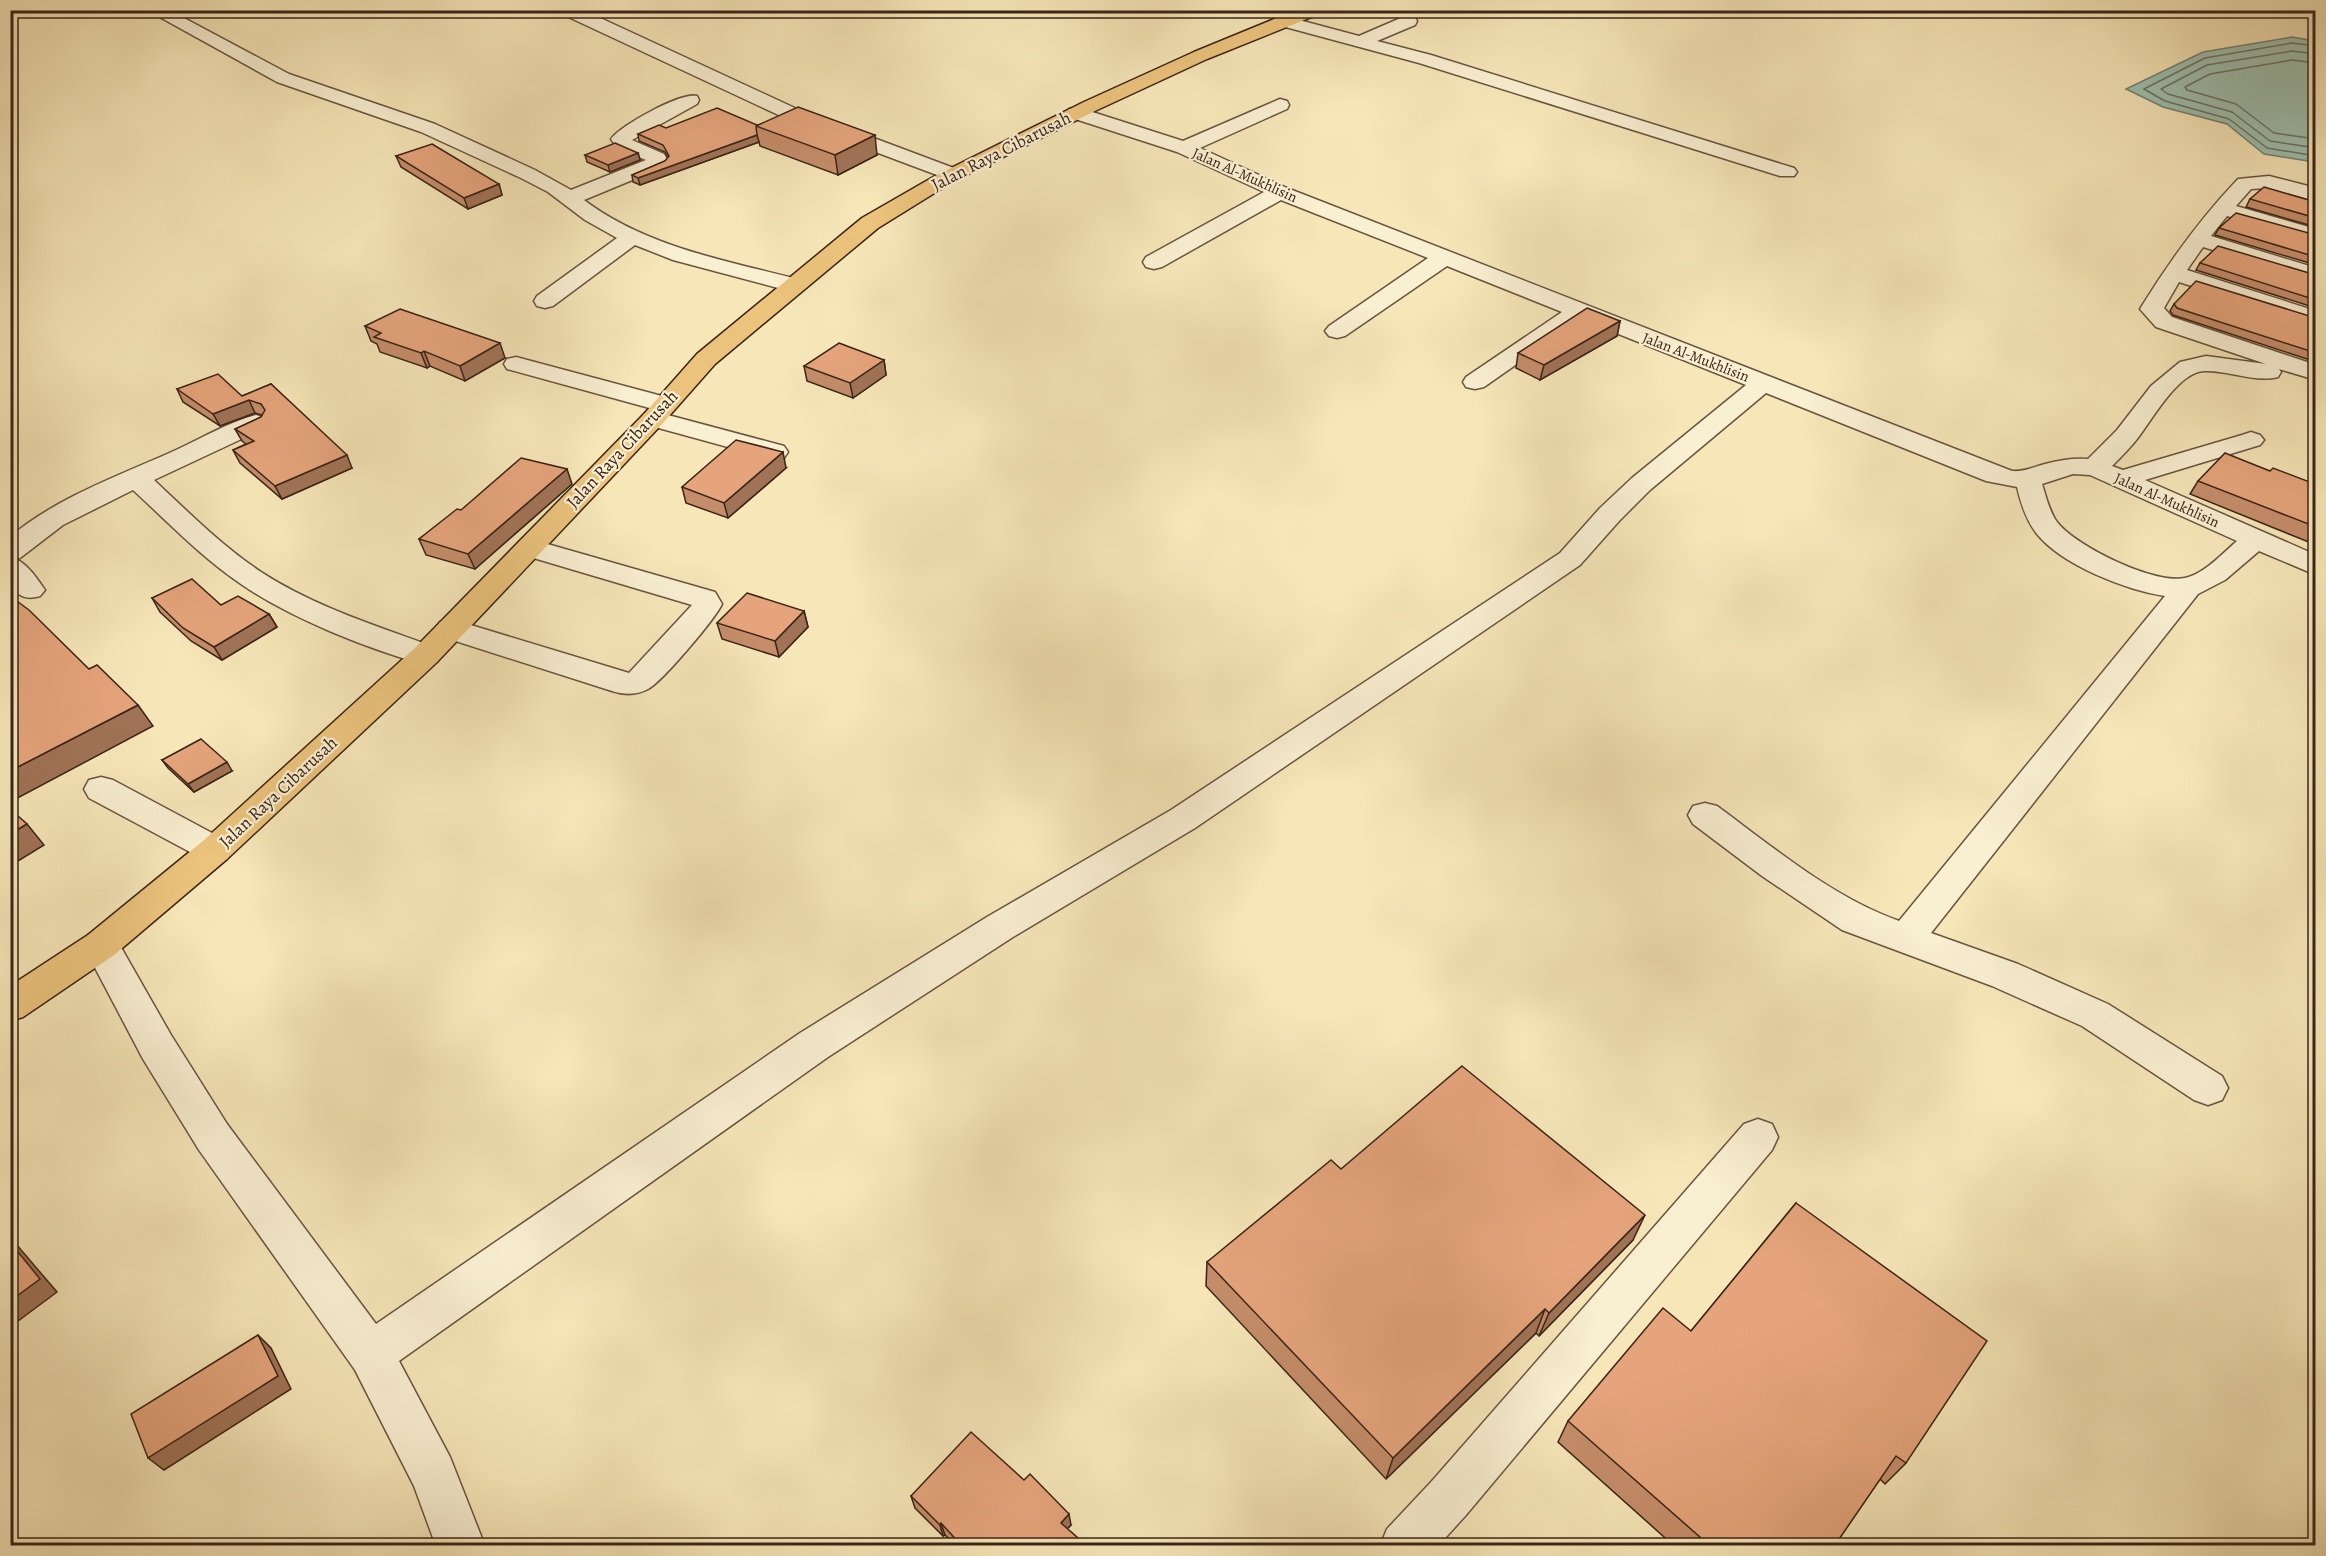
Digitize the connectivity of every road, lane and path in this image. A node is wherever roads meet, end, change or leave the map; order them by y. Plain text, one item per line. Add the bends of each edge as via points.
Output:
1 (154, 10) edge
2 (568, 10) edge
3 (1313, 10) edge
4 (1284, 21) junction
5 (1409, 21) dead end
6 (1360, 42) junction
7 (690, 100) dead end
8 (1280, 105) dead end
9 (1076, 113) junction
10 (1184, 148) junction
11 (1787, 172) dead end
12 (952, 174) junction
13 (1280, 192) junction
14 (2316, 195) edge
15 (570, 198) junction
16 (2221, 208) junction
17 (2316, 236) edge
18 (632, 237) junction
19 (2200, 239) junction
20 (1445, 257) junction
21 (1154, 262) dead end
22 (2173, 273) junction
23 (2316, 275) edge
24 (793, 285) junction
25 (544, 302) dead end
26 (1578, 311) junction
27 (2316, 319) edge
28 (1337, 331) dead end
29 (516, 364) dead end
30 (2316, 373) edge
31 (2316, 381) edge
32 (1476, 382) dead end
33 (1763, 383) junction
34 (659, 411) junction
35 (256, 423) edge
36 (2252, 440) dead end
37 (775, 452) edge
38 (2095, 468) junction
39 (135, 478) junction
40 (2122, 479) junction
41 (2028, 480) junction
42 (2256, 540) junction
43 (530, 548) junction
44 (10, 552) edge
45 (2316, 566) edge
46 (10, 567) edge
47 (2187, 588) junction
48 (30, 590) dead end
49 (452, 629) junction
50 (426, 655) junction
51 (101, 789) dead end
52 (1705, 815) dead end
53 (215, 850) junction
54 (1906, 939) junction
55 (101, 945) junction
56 (10, 1006) edge
57 (2208, 1088) dead end
58 (1758, 1137) dead end
59 (372, 1354) junction
60 (460, 1545) edge
61 (1404, 1545) edge

1 - 15 street via 283,78 435,131
2 - 12 street via 792,114
3 - 4 main road, Jalan Raya Cibarusah
4 - 6 street
4 - 9 main road, Jalan Raya Cibarusah
5 - 6 street
6 - 11 street
7 - 15 street via 621,139 659,162
8 - 10 street
9 - 10 street, Jalan Al-Mukhlisin
9 - 12 main road, Jalan Raya Cibarusah
10 - 13 street, Jalan Al-Mukhlisin
12 - 24 main road, Jalan Raya Cibarusah via 894,206
13 - 20 street, Jalan Al-Mukhlisin
13 - 21 street
14 - 16 street via 2269,182 2245,183
15 - 18 street via 592,216
16 - 17 street
16 - 19 street
18 - 24 street via 681,255
18 - 25 street
19 - 22 street
19 - 23 street
20 - 26 street, Jalan Al-Mukhlisin
20 - 28 street
22 - 27 street
22 - 30 street via 2152,309 2164,322
24 - 34 main road, Jalan Raya Cibarusah via 706,359
26 - 32 street
26 - 33 street, Jalan Al-Mukhlisin
29 - 34 street
31 - 38 street via 2199,364 2185,368
33 - 41 street, Jalan Al-Mukhlisin via 1995,475
33 - 59 street via 1641,484 1570,559 1183,819 1000,927 814,1045
34 - 37 street
34 - 43 main road, Jalan Raya Cibarusah
35 - 39 street
36 - 40 street
38 - 40 street, Jalan Al-Mukhlisin
38 - 41 street, Jalan Al-Mukhlisin via 2073,465
39 - 44 street via 72,510
39 - 50 street via 229,561 268,589 318,615
40 - 42 street, Jalan Al-Mukhlisin
41 - 47 street via 2048,530 2067,545 2135,579
42 - 45 street, Jalan Al-Mukhlisin
42 - 47 street via 2212,575
43 - 49 main road, Jalan Raya Cibarusah
43 - 49 street via 705,599 707,604 642,679 634,683 623,684
46 - 48 street
47 - 54 street
49 - 50 main road, Jalan Raya Cibarusah
50 - 53 main road, Jalan Raya Cibarusah
51 - 53 street
52 - 54 street via 1774,867 1855,920
53 - 55 main road, Jalan Raya Cibarusah
54 - 57 street via 2005,975 2095,1015
55 - 56 main road, Jalan Raya Cibarusah
55 - 59 street via 157,1047 213,1137
58 - 61 street via 1465,1480
59 - 60 street via 433,1474

